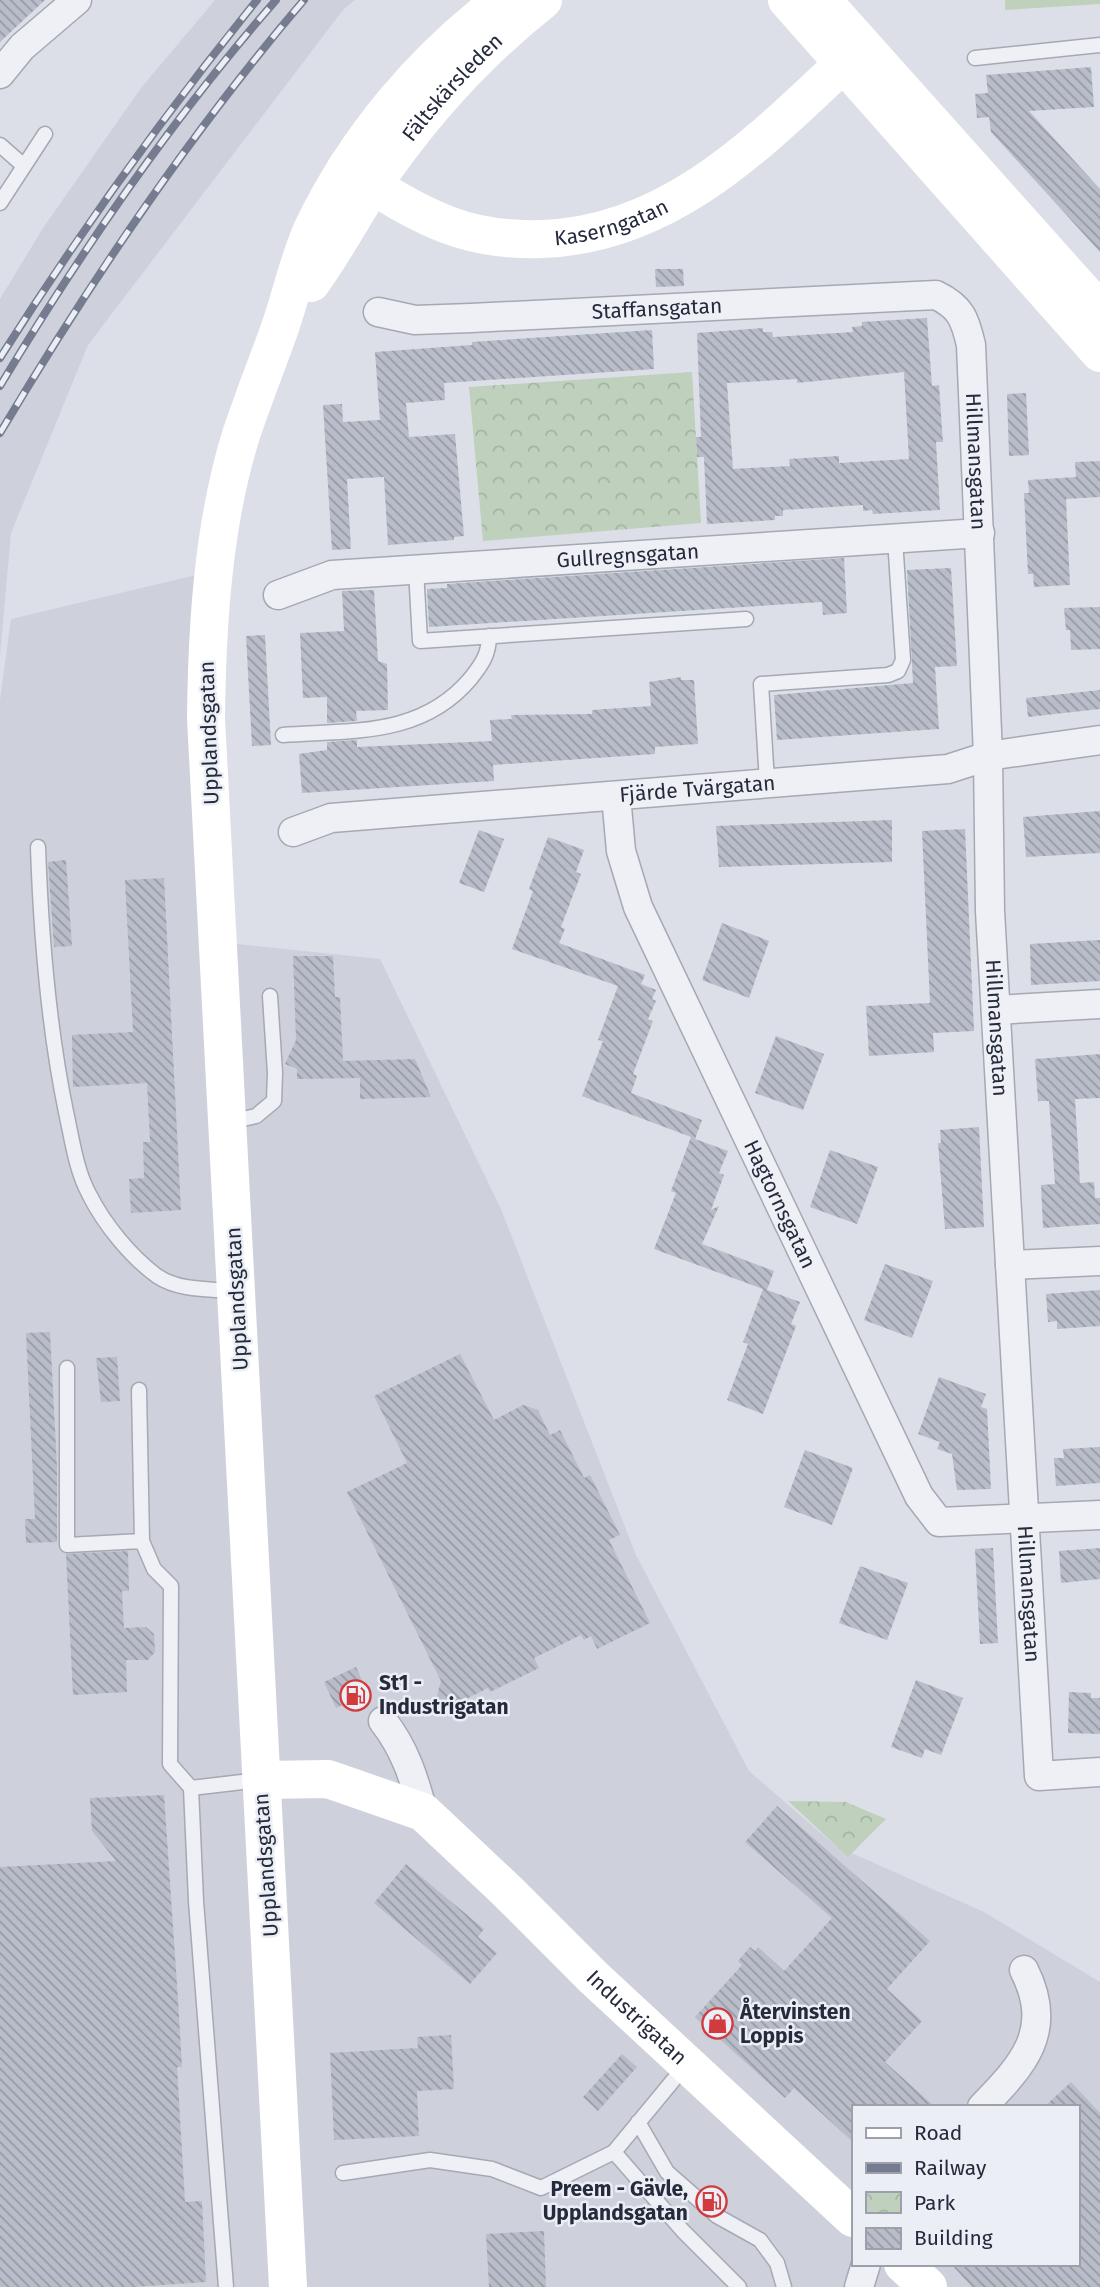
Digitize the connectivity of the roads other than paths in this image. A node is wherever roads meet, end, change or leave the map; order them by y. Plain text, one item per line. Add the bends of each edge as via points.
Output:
1 (77, 0) edge
2 (502, 0) edge
3 (543, 0) edge
4 (787, 0) edge
5 (822, 0) edge
6 (1100, 45) edge
7 (852, 56) junction
8 (975, 58) dead end
9 (0, 74) edge
10 (44, 134) dead end
11 (0, 145) edge
12 (24, 166) junction
13 (360, 177) junction
14 (0, 203) edge
15 (936, 295) joint
16 (378, 312) dead end
17 (1094, 320) edge
18 (980, 533) junction
19 (895, 539) junction
20 (416, 570) junction
21 (278, 595) dead end
22 (746, 619) dead end
23 (489, 636) junction
24 (283, 735) dead end
25 (1100, 740) edge
26 (988, 756) junction
27 (767, 782) junction
28 (616, 796) junction
29 (293, 832) dead end
30 (38, 847) dead end
31 (270, 996) dead end
32 (1100, 1004) edge
33 (996, 1010) junction
34 (228, 1122) junction
35 (1100, 1261) edge
36 (1010, 1265) junction
37 (236, 1291) junction
38 (67, 1368) dead end
39 (139, 1390) dead end
40 (1100, 1515) edge
41 (1025, 1517) junction
42 (142, 1541) junction
43 (383, 1721) dead end
44 (1100, 1772) edge
45 (261, 1780) junction
46 (191, 1788) junction
47 (422, 1812) junction
48 (1024, 1970) dead end
49 (686, 2064) junction
50 (984, 2105) edge
51 (638, 2123) junction
52 (614, 2152) junction
53 (343, 2174) dead end
54 (852, 2217) edge
55 (865, 2266) edge
56 (905, 2266) edge
57 (226, 2287) edge
58 (288, 2287) edge
59 (739, 2287) edge
60 (784, 2287) edge
61 (859, 2287) edge
62 (928, 2287) edge

1 - 9 street via 22,47
2 - 13 main road, Fältskärsleden via 457,37 376,125
3 - 13 main road, Fältskärsleden via 475,60
4 - 7 main road
5 - 7 main road
6 - 8 lane
7 - 13 main road, Kaserngatan via 698,189 652,214 576,237 528,239 475,233 448,225
7 - 17 main road
10 - 12 lane
11 - 12 lane
12 - 14 lane
13 - 34 main road, Upplandsgatan via 313,280 282,321 240,438 217,550 207,643 206,718
15 - 16 street, Staffansgatan via 415,320
15 - 18 street, Hillmansgatan via 954,304 964,317 971,345
18 - 19 street, Gullregnsgatan
18 - 26 street, Hillmansgatan
19 - 20 street, Gullregnsgatan
19 - 27 lane via 903,660 898,671 888,676 761,684
20 - 21 street, Gullregnsgatan via 332,575
20 - 23 lane via 421,641
22 - 23 lane
23 - 24 lane via 489,651 481,666 434,712 393,727
25 - 26 street, Fjärde Tvärgatan
26 - 27 street, Fjärde Tvärgatan via 948,769
26 - 33 street, Hillmansgatan
27 - 28 street, Fjärde Tvärgatan
28 - 29 street, Fjärde Tvärgatan via 331,818
28 - 41 street, Hagtornsgatan via 621,851 638,907 919,1496 939,1522
30 - 37 lane via 53,1038 73,1146 88,1194 111,1230 159,1277 186,1288
31 - 34 lane via 274,1101 256,1116
32 - 33 street
33 - 36 street, Hillmansgatan
34 - 37 main road, Upplandsgatan
35 - 36 street
36 - 41 street, Hillmansgatan
37 - 45 main road, Upplandsgatan
38 - 42 lane via 67,1545
39 - 42 lane
40 - 41 street
41 - 44 street, Hillmansgatan via 1039,1776
42 - 46 lane via 154,1569 171,1586 170,1764
43 - 47 street via 399,1741
45 - 46 lane
45 - 47 main road, Industrigatan via 328,1779
45 - 58 main road, Upplandsgatan
46 - 57 lane
47 - 49 main road, Industrigatan
48 - 50 street via 1035,2001 1035,2035 1028,2056
49 - 51 lane
49 - 54 main road, Industrigatan
51 - 52 lane
51 - 60 lane via 667,2172 717,2216 760,2241 777,2263
52 - 53 lane via 541,2188 492,2169 430,2160
52 - 59 lane
55 - 61 street
56 - 62 main road

